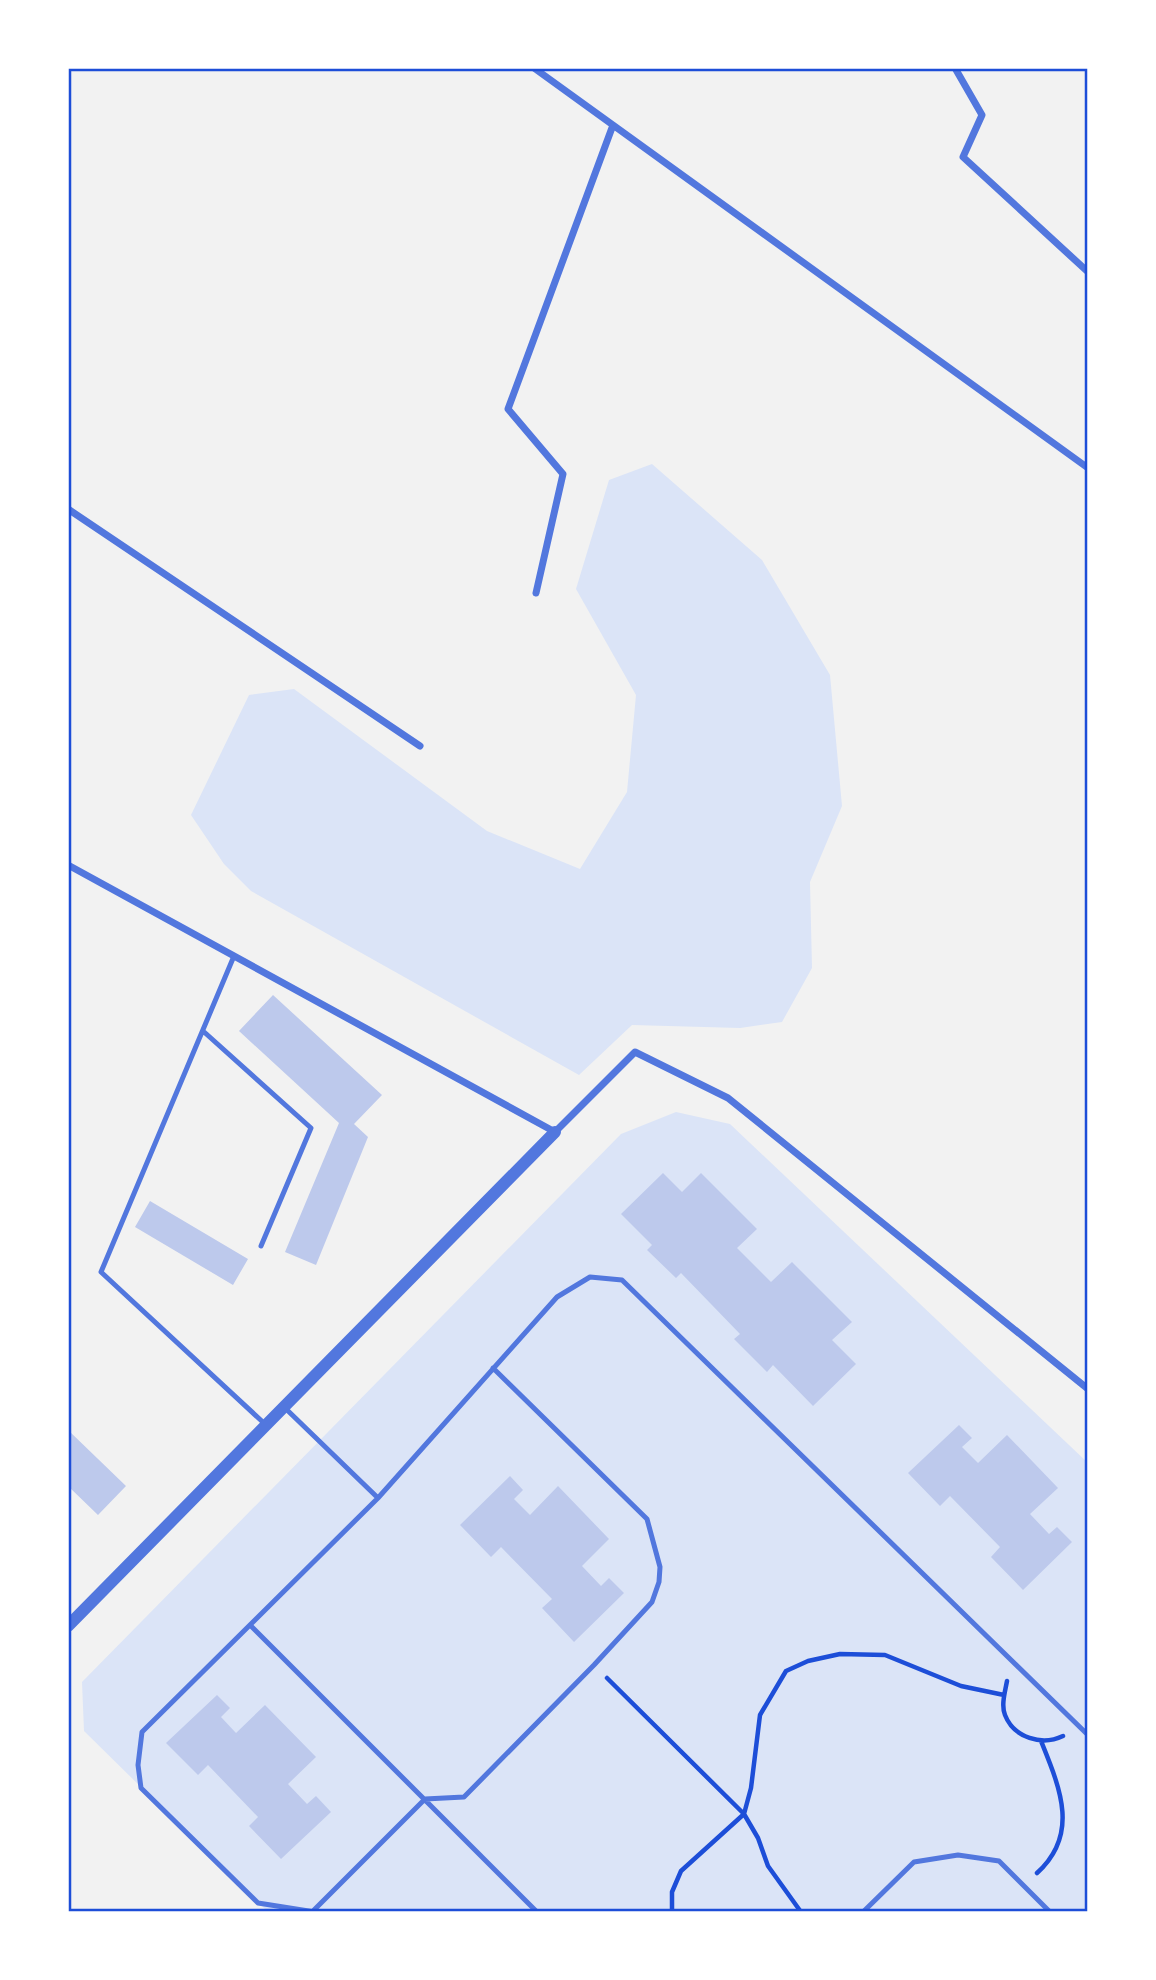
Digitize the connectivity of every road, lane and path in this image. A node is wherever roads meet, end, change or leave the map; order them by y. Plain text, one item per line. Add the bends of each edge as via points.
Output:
1 (534, 68) edge
2 (956, 68) edge
3 (613, 125) junction
4 (1088, 272) edge
5 (1088, 468) edge
6 (68, 509) edge
7 (536, 593) dead end
8 (419, 746) dead end
9 (68, 865) edge
10 (234, 956) junction
11 (203, 1031) junction
12 (555, 1132) junction
13 (261, 1246) dead end
14 (493, 1368) junction
15 (1088, 1389) edge
16 (284, 1407) junction
17 (267, 1425) junction
18 (378, 1498) junction
19 (250, 1625) junction
20 (68, 1626) edge
21 (1016, 1664) junction
22 (594, 1665) junction
23 (1004, 1695) junction
24 (1078, 1726) junction
25 (1088, 1735) edge
26 (1041, 1741) junction
27 (425, 1799) junction
28 (744, 1814) junction
29 (1024, 1886) junction
30 (314, 1911) edge
31 (537, 1912) edge
32 (672, 1912) edge
33 (801, 1912) edge
34 (863, 1912) edge
35 (1050, 1912) edge

1 - 3 street
2 - 4 street via 982,116 962,157
3 - 5 street
3 - 7 street via 509,409 563,474
6 - 8 street
9 - 10 street
10 - 11 lane
10 - 12 street
11 - 13 lane via 311,1128
11 - 17 lane via 101,1272
12 - 15 street via 635,1052 728,1098
12 - 16 street
14 - 18 lane
14 - 21 lane via 557,1297 590,1277 622,1280
14 - 22 lane via 647,1519 660,1567 652,1602
16 - 17 street
16 - 18 lane
17 - 20 street
18 - 19 lane
19 - 27 lane
19 - 30 lane via 142,1732 141,1788 258,1903
21 - 23 path
21 - 24 lane
22 - 27 lane via 464,1797
22 - 28 path
23 - 26 path via 1006,1716 1016,1730
23 - 28 path via 961,1686 886,1656 840,1654 786,1671 760,1715
24 - 25 lane
24 - 26 path via 1056,1740
26 - 29 path via 1063,1806 1060,1843 1051,1860
27 - 30 lane
27 - 31 lane
28 - 32 path via 681,1871 672,1892
28 - 33 path via 768,1866
29 - 34 lane via 999,1861 958,1854 914,1862
29 - 35 lane

